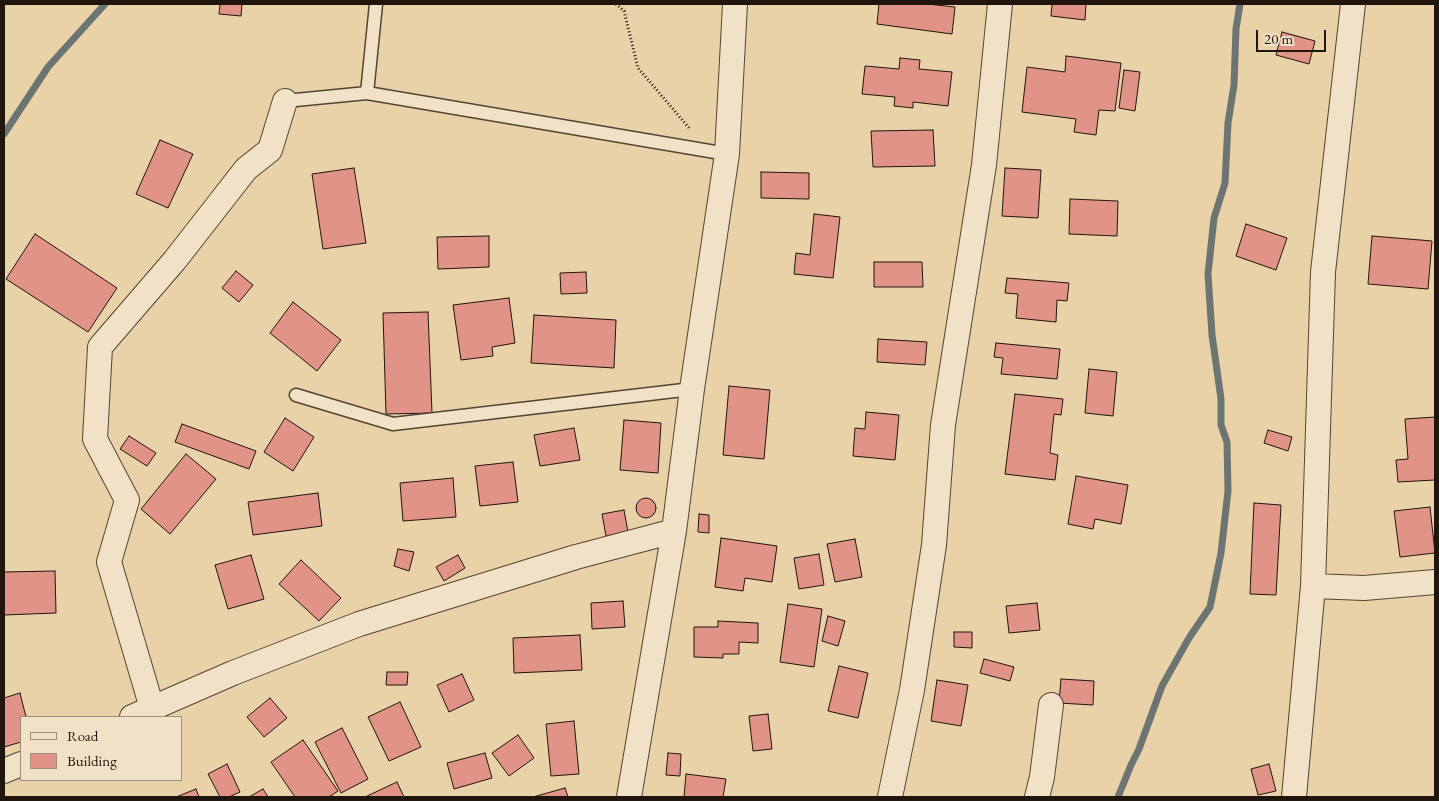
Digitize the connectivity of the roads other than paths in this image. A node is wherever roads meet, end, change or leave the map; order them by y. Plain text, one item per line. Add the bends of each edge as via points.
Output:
1 (376, 4) edge
2 (735, 4) edge
3 (1000, 4) edge
4 (1353, 4) edge
5 (367, 93) junction
6 (285, 101) joint
7 (727, 154) junction
8 (692, 389) junction
9 (296, 395) dead end
10 (674, 531) junction
11 (1435, 582) edge
12 (1313, 586) junction
13 (1051, 705) dead end
14 (142, 713) edge
15 (20, 764) edge
16 (4, 771) edge
17 (629, 797) edge
18 (890, 797) edge
19 (1037, 797) edge
20 (1294, 797) edge

1 - 5 lane
2 - 7 street
3 - 18 street via 984,165 944,425 934,546 912,690
4 - 12 street via 1323,272
5 - 6 lane
5 - 7 lane
6 - 14 street via 270,150 246,169 176,260 100,347 95,440 128,500 109,562
7 - 8 street
8 - 9 lane via 393,424
8 - 10 street
10 - 14 street via 576,557 359,624 233,672
10 - 17 street
11 - 12 street via 1364,588
12 - 20 street
13 - 19 street
15 - 16 street

